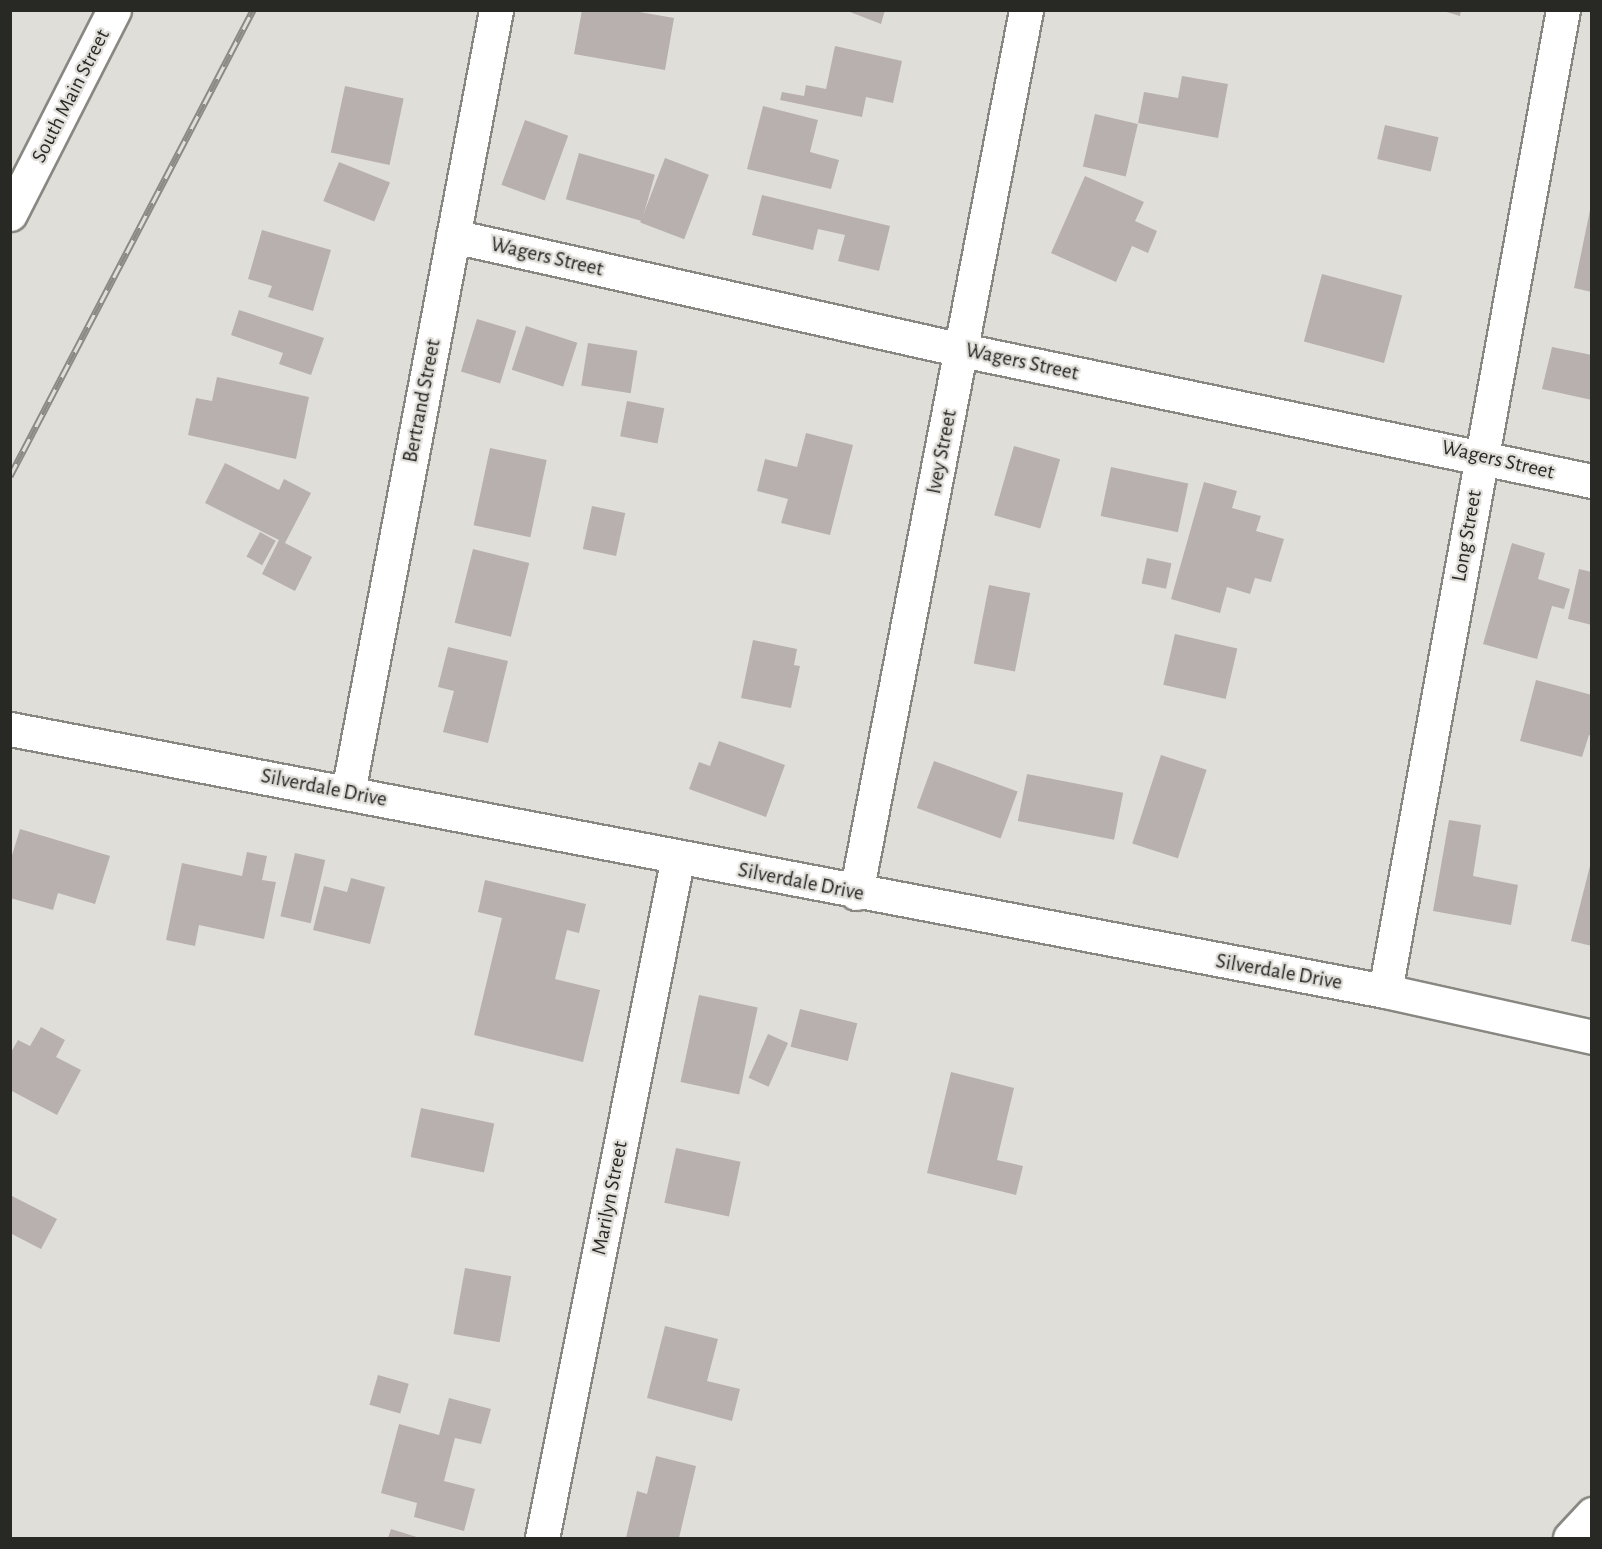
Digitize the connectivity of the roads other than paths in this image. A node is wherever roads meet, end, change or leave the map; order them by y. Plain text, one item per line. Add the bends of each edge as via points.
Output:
1 (114, 10) edge
2 (496, 10) edge
3 (1026, 10) edge
4 (1563, 10) edge
5 (10, 214) edge
6 (453, 236) junction
7 (962, 350) junction
8 (1482, 455) junction
9 (1592, 481) edge
10 (10, 729) edge
11 (348, 792) junction
12 (678, 857) junction
13 (856, 893) junction
14 (1385, 991) junction
15 (1592, 1038) edge
16 (1592, 1514) edge
17 (542, 1539) edge
18 (1570, 1539) edge

1 - 5 street, South Main Street
2 - 6 street, Bertrand Street
3 - 7 street, Ivey Street
4 - 8 street, Long Street
6 - 7 street, Wagers Street
6 - 11 street, Bertrand Street
7 - 8 street, Wagers Street
7 - 13 street, Ivey Street
8 - 9 street, Wagers Street
8 - 14 street, Long Street
10 - 11 street, Silverdale Drive
11 - 12 street, Silverdale Drive
12 - 13 street, Silverdale Drive
12 - 17 street, Marilyn Street
13 - 14 street, Silverdale Drive
14 - 15 street, Silverdale Drive
16 - 18 street

